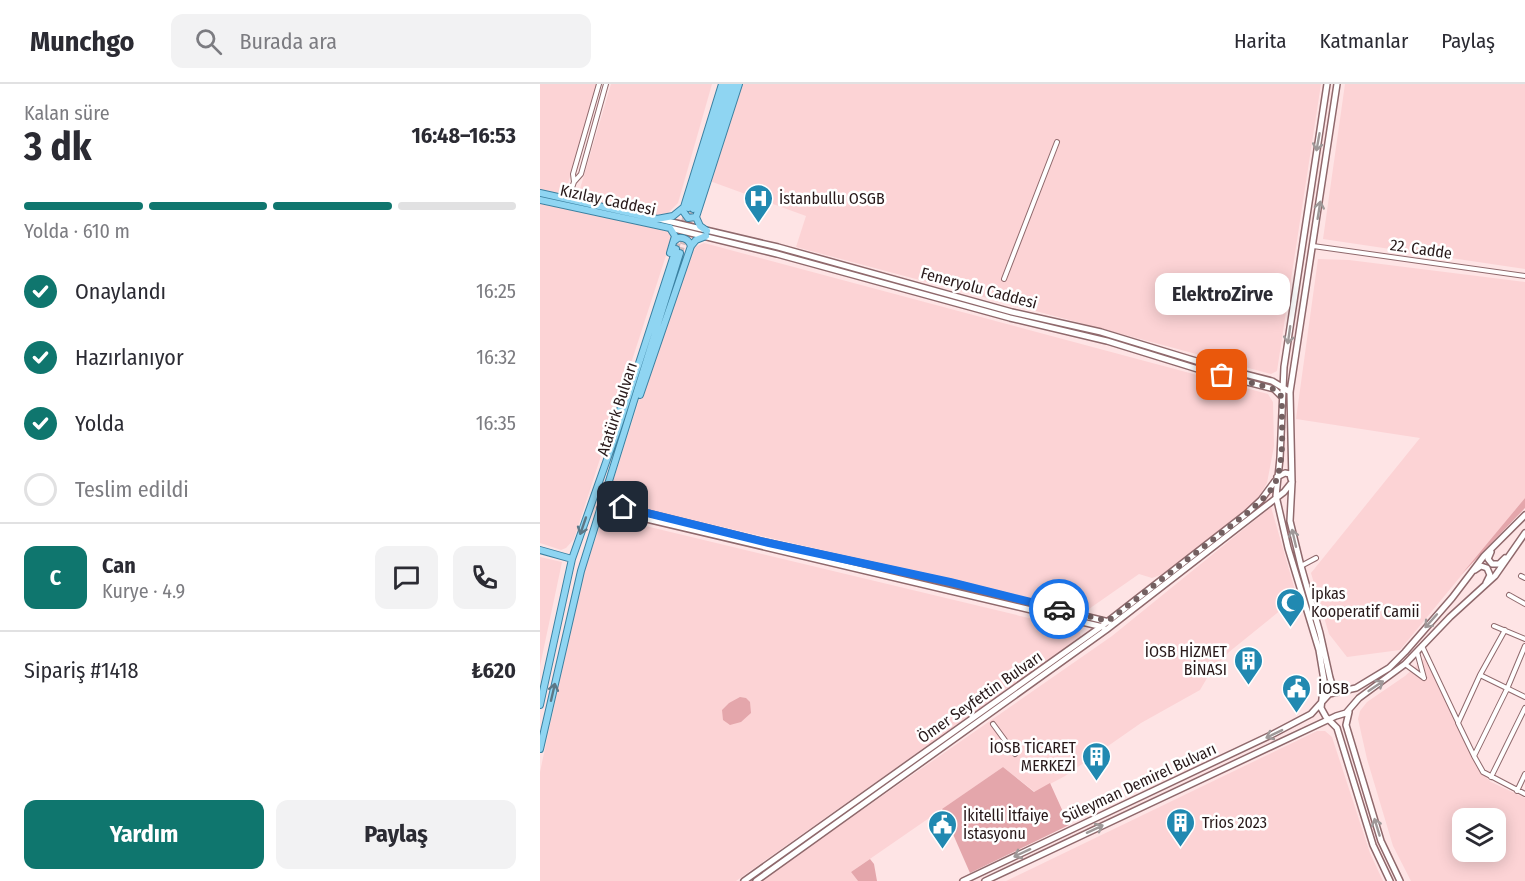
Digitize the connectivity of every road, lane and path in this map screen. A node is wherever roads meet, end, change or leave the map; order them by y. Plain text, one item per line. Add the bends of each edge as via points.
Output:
1 (599, 84) edge
2 (606, 84) edge
3 (722, 84) edge
4 (727, 84) edge
5 (733, 84) edge
6 (739, 84) edge
7 (1327, 84) edge
8 (1337, 84) edge
9 (1057, 142) dead end
10 (574, 182) junction
11 (540, 194) edge
12 (568, 199) junction
13 (540, 200) edge
14 (688, 208) junction
15 (696, 217) junction
16 (657, 219) junction
17 (670, 228) junction
18 (707, 234) junction
19 (674, 241) junction
20 (691, 246) junction
21 (1313, 246) junction
22 (1525, 276) edge
23 (1004, 279) dead end
24 (1284, 366) junction
25 (1270, 381) junction
26 (1283, 387) junction
27 (1290, 392) junction
28 (1282, 397) junction
29 (630, 415) junction
30 (617, 431) junction
31 (1292, 458) junction
32 (1280, 462) junction
33 (1277, 477) junction
34 (1292, 482) junction
35 (1276, 496) junction
36 (593, 498) junction
37 (601, 505) junction
38 (1525, 515) edge
39 (1525, 533) edge
40 (1499, 542) junction
41 (540, 550) edge
42 (1511, 553) junction
43 (1316, 558) dead end
44 (572, 559) junction
45 (1300, 566) junction
46 (1469, 577) junction
47 (1481, 589) junction
48 (1509, 595) dead end
49 (1525, 604) edge
50 (1111, 623) junction
51 (1494, 626) dead end
52 (1104, 628) junction
53 (1505, 630) junction
54 (1525, 639) edge
55 (1422, 646) junction
56 (1525, 646) edge
57 (1417, 652) junction
58 (1405, 664) junction
59 (1480, 675) junction
60 (1508, 689) junction
61 (1342, 691) junction
62 (1525, 697) edge
63 (1321, 702) junction
64 (540, 705) edge
65 (1525, 708) edge
66 (1350, 710) junction
67 (1328, 720) junction
68 (1458, 723) junction
69 (993, 724) dead end
70 (540, 749) edge
71 (1015, 754) dead end
72 (1474, 756) junction
73 (1525, 774) edge
74 (1491, 777) junction
75 (1517, 791) junction
76 (1525, 794) edge
77 (744, 881) edge
78 (756, 881) edge
79 (963, 881) edge
80 (985, 881) edge
81 (1390, 881) edge
82 (1400, 881) edge

1 - 10 street
2 - 10 street via 581,174
3 - 14 main road
4 - 14 main road
5 - 14 main road
6 - 15 main road
7 -> 24 main road
21 -> 8 main road
9 - 23 street
10 - 12 street
11 - 12 main road, Kızılay Caddesi
12 - 16 main road, Kızılay Caddesi
13 - 17 main road, Kızılay Caddesi
14 - 15 main road via 684,211 687,218
14 - 16 main road
15 - 18 main road
16 - 18 main road, Feneryolu Caddesi
17 - 18 main road, Feneryolu Caddesi
17 - 19 main road via 675,234
18 - 20 main road
18 - 25 main road, Feneryolu Caddesi via 810,254
18 - 28 main road, Feneryolu Caddesi via 1107,341 1274,389
19 - 20 main road via 683,238
19 - 30 main road via 621,403
20 - 29 main road via 642,391
21 - 22 street, 22. Cadde
21 - 27 main road
24 - 25 main road via 1283,373
24 - 26 main road
25 - 26 main road, Feneryolu Caddesi
26 - 27 main road, Feneryolu Caddesi
26 - 28 main road
27 - 31 main road
28 - 32 main road
29 - 30 main road, Atatürk Bulvarı via 678,251
29 - 37 main road, Atatürk Bulvarı
30 - 36 main road, Atatürk Bulvarı
31 - 32 main road via 1286,466
31 - 34 main road
32 - 33 main road
33 - 34 main road via 1290,474
33 - 35 main road
33 - 50 main road, Ömer Seyfettin Bulvarı via 1252,509
34 - 35 main road, Ömer Seyfettin Bulvarı
45 -> 34 main road via 1290,521
35 - 50 main road, Ömer Seyfettin Bulvarı
35 - 63 main road via 1319,650 1324,680
36 - 37 main road
36 -> 44 main road, Atatürk Bulvarı
37 - 50 main road via 950,582
37 - 52 main road
70 -> 37 main road, Atatürk Bulvarı via 571,609
38 - 40 main road, Süleyman Demirel Bulvarı
39 - 42 main road, Süleyman Demirel Bulvarı
40 - 42 main road via 1488,556 1492,564 1499,564
40 - 46 main road, Süleyman Demirel Bulvarı
41 - 44 main road
42 - 47 main road, Süleyman Demirel Bulvarı
43 - 45 street
44 - 64 main road, Atatürk Bulvarı
45 - 61 main road via 1332,684
46 - 47 main road via 1479,567 1487,568 1490,575
46 -> 61 main road, Süleyman Demirel Bulvarı via 1389,668
47 - 55 main road, Süleyman Demirel Bulvarı
48 - 49 street
50 - 52 main road, Ömer Seyfettin Bulvarı
51 - 53 street
52 - 77 main road, Ömer Seyfettin Bulvarı
52 - 78 main road, Ömer Seyfettin Bulvarı
53 - 54 street
53 - 59 street
55 - 57 main road, Süleyman Demirel Bulvarı
55 - 68 street
56 - 60 street
57 - 58 main road, Süleyman Demirel Bulvarı
57 - 58 street via 1424,678
66 -> 58 main road, Süleyman Demirel Bulvarı via 1359,698
59 - 60 street
59 - 68 street
60 - 62 street
60 - 72 street
61 - 63 main road, Süleyman Demirel Bulvarı via 1329,694
63 - 67 main road
63 -> 79 main road, Süleyman Demirel Bulvarı via 1311,714 1273,734
65 - 74 street
66 - 67 main road, Süleyman Demirel Bulvarı
82 -> 66 main road via 1381,841 1346,725
80 -> 67 main road, Süleyman Demirel Bulvarı
67 - 81 main road via 1337,728 1373,845
68 - 72 street
69 - 71 street
72 - 74 street via 1483,772
73 - 75 street
74 - 75 street
75 - 76 street

